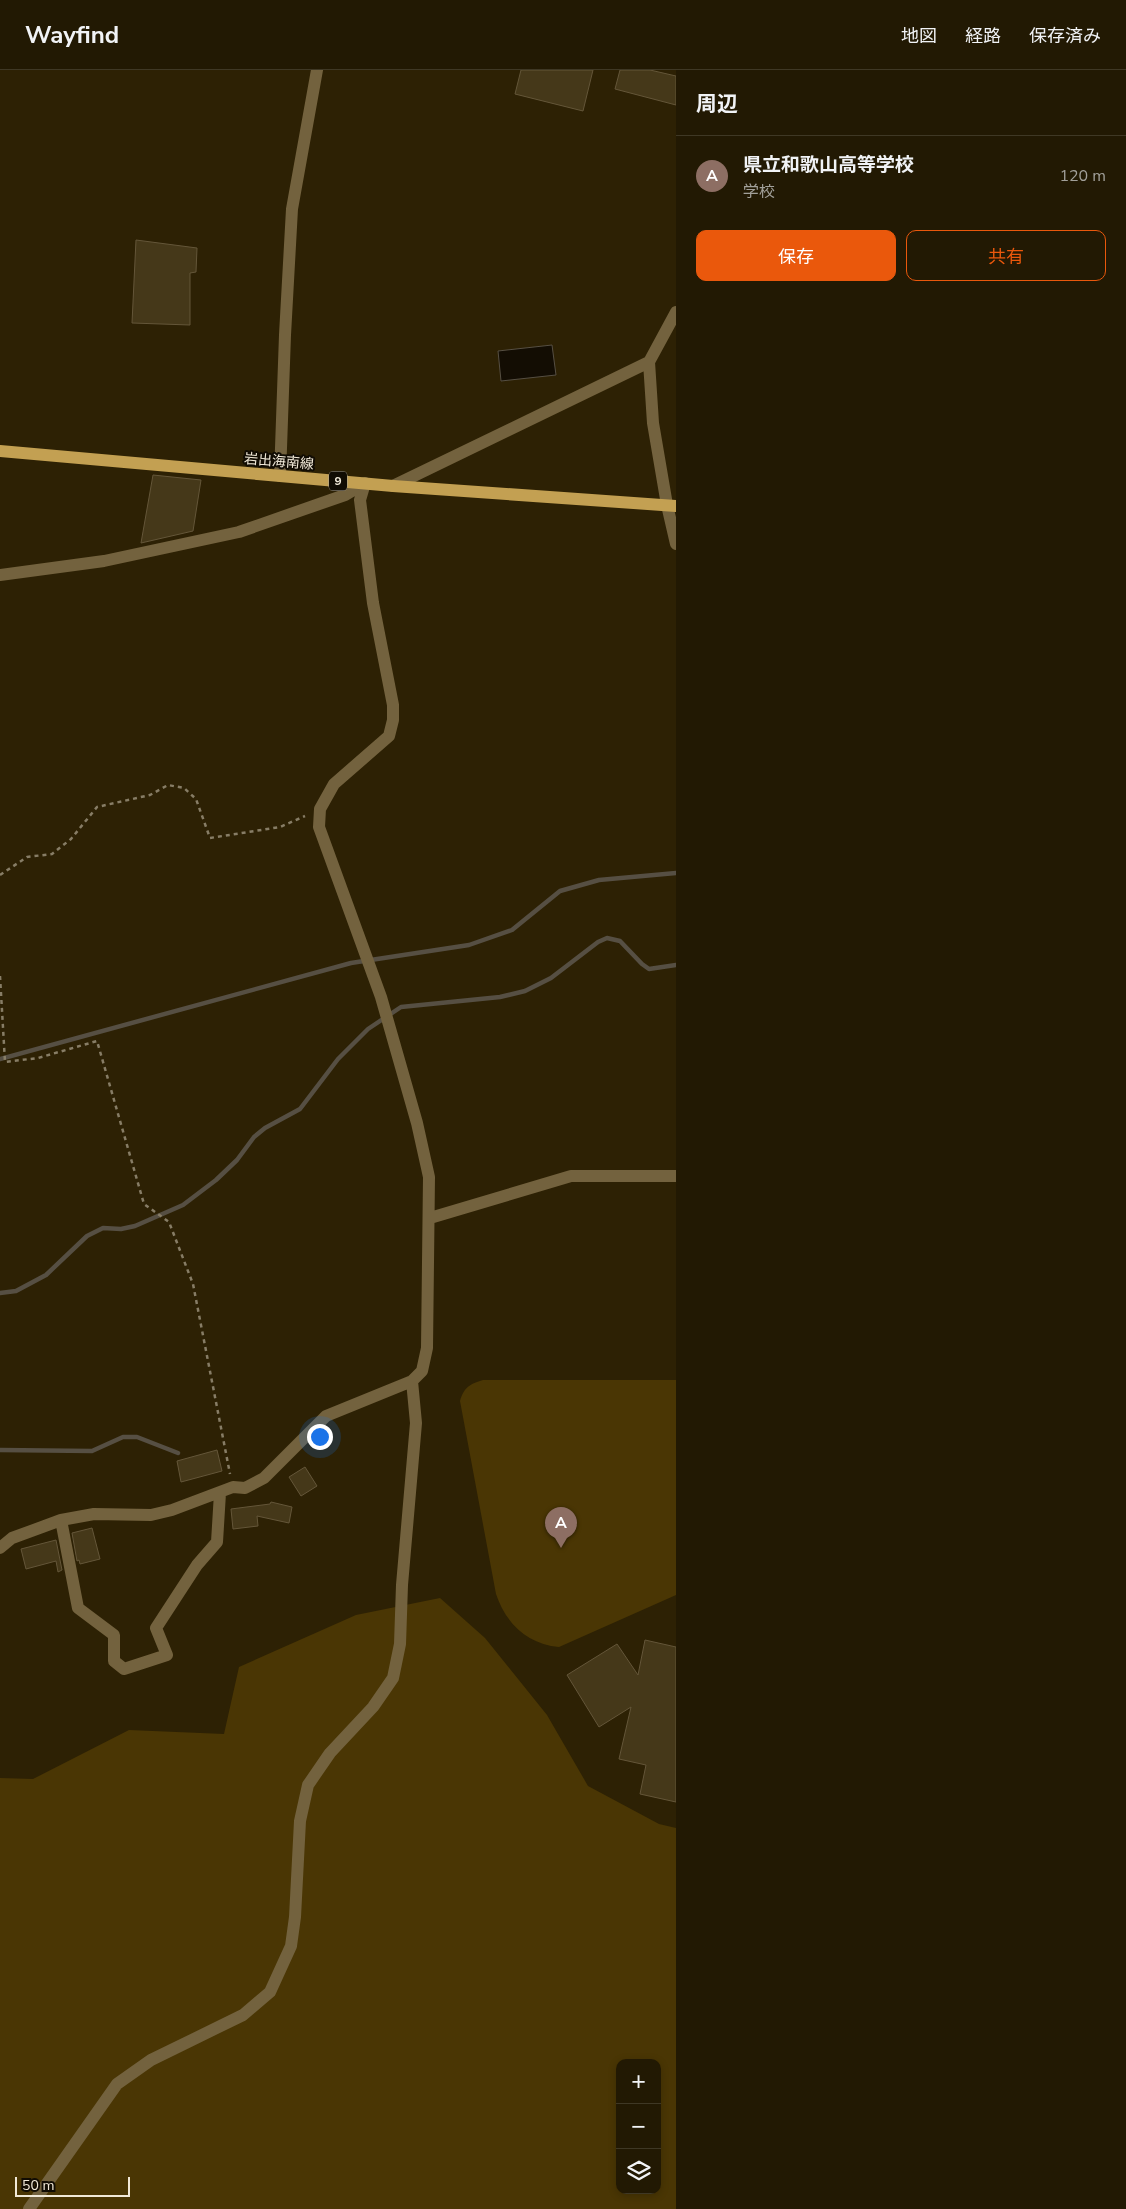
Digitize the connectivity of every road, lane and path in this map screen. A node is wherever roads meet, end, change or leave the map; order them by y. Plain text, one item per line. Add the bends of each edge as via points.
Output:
1 (317, 70) edge
2 (676, 312) edge
3 (649, 362) junction
4 (0, 451) edge
5 (280, 476) junction
6 (365, 484) junction
7 (393, 486) junction
8 (671, 505) edge
9 (676, 544) edge
10 (0, 575) edge
11 (320, 808) junction
12 (0, 875) edge
13 (0, 976) edge
14 (676, 1176) edge
15 (430, 1218) junction
16 (412, 1381) junction
17 (234, 1487) junction
18 (220, 1492) junction
19 (60, 1520) junction
20 (0, 1548) edge
21 (29, 2209) edge

1 - 5 street via 292,209
2 - 3 street
3 - 7 street
3 - 8 street via 653,424
4 - 5 main road, 岩出海南線 / 9
5 - 6 main road, 岩出海南線 / 9
6 - 7 main road, 岩出海南線 / 9
6 - 10 street via 345,495 239,532 104,561
6 - 11 street via 360,500 393,720 389,736 334,784
7 - 8 main road, 岩出海南線 / 9
8 - 9 street
11 - 12 path via 280,827 210,838 196,798 184,788 168,785 150,795 97,806 71,839 52,854 27,857
11 - 15 street via 319,827 381,997 417,1123 429,1177
13 - 17 path via 5,1062 38,1058 97,1041 144,1204 169,1222 193,1284
14 - 15 street via 571,1176
15 - 16 street via 427,1348 422,1371
16 - 17 street via 326,1416 264,1478 245,1488
16 - 21 street via 416,1423 400,1644 393,1678 373,1707 330,1753 308,1785 300,1821 291,1946 270,1992 243,2015 151,2060 117,2084
17 - 18 street
18 - 19 street via 151,1515 94,1514
18 - 19 street via 217,1542 196,1565 156,1628 167,1655 124,1669 114,1661 114,1635 78,1608
19 - 20 street via 12,1538

